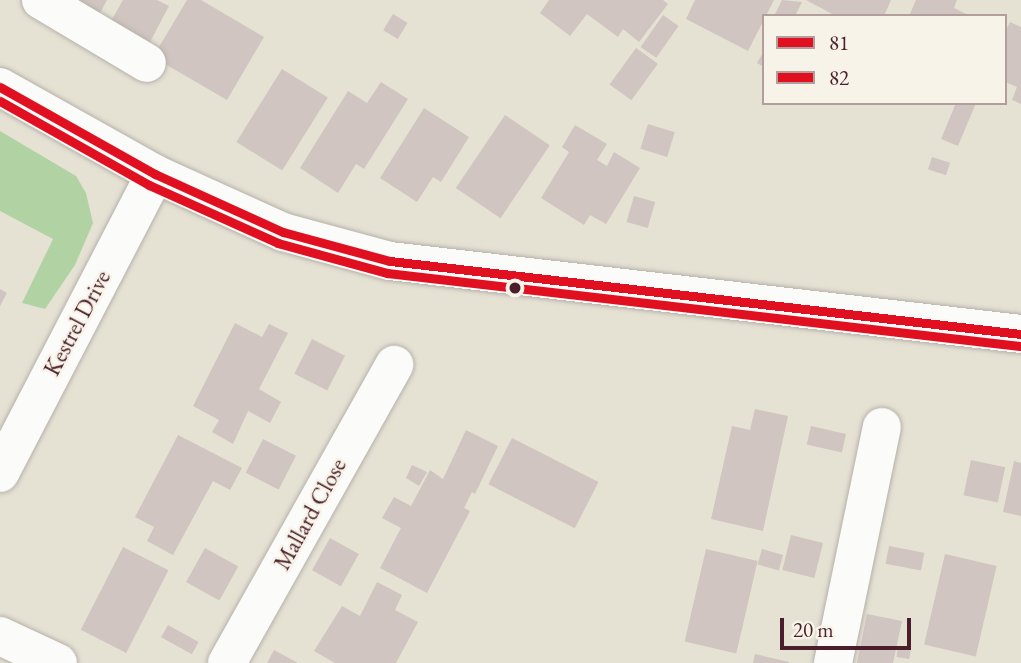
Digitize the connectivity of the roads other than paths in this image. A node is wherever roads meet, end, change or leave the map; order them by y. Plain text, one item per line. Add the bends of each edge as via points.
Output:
1 (41, 0) edge
2 (147, 63) dead end
3 (0, 87) edge
4 (155, 174) junction
5 (1021, 334) edge
6 (394, 365) dead end
7 (882, 427) dead end
8 (4, 452) edge
9 (0, 636) edge
10 (58, 663) edge
11 (227, 663) edge
12 (833, 663) edge

1 - 2 street
3 - 4 street
4 - 5 street via 283,232 390,261
4 - 8 street, Kestrel Drive
6 - 11 street, Mallard Close
7 - 12 street
9 - 10 street

